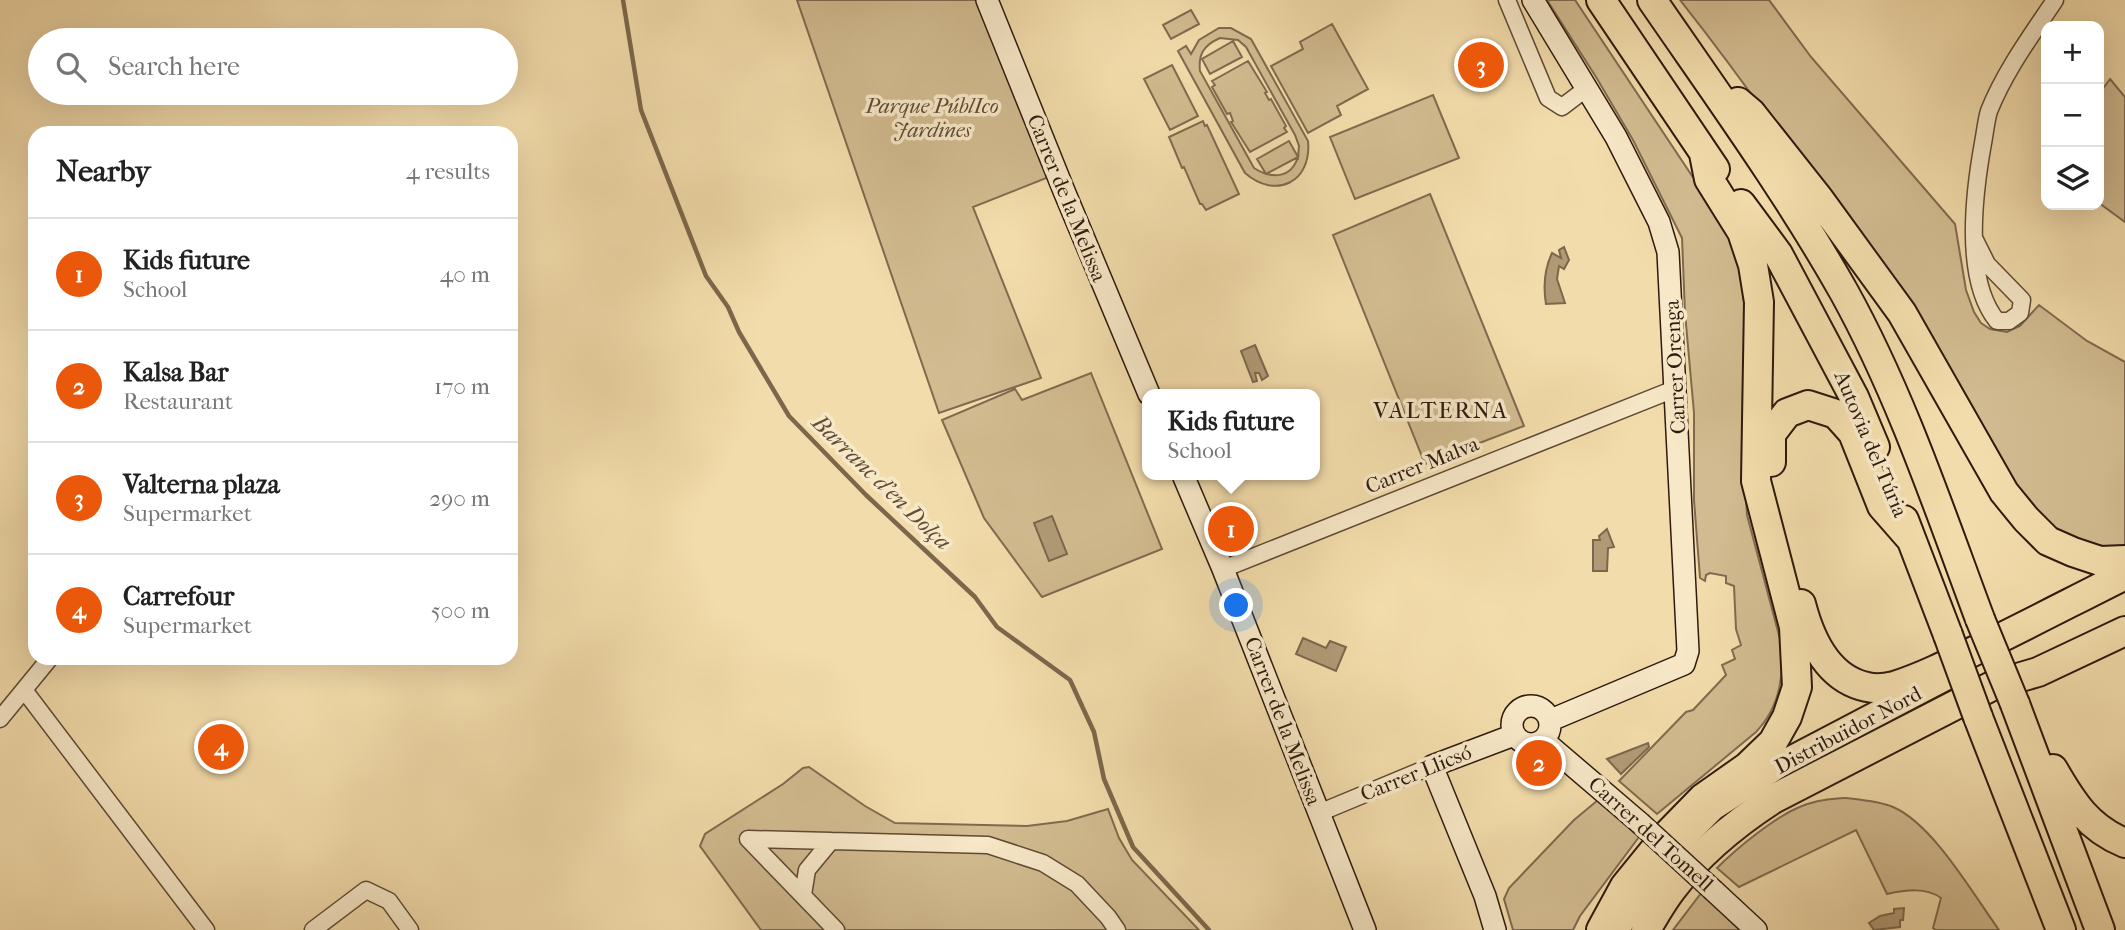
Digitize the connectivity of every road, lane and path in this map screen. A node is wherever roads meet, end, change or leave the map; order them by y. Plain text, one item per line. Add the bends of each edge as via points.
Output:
1 (987, 0) edge
2 (1507, 0) edge
3 (1533, 0) edge
4 (1601, 0) edge
5 (1652, 0) edge
6 (2055, 0) edge
7 (1701, 71) junction
8 (1587, 88) junction
9 (1704, 154) junction
10 (1975, 240) junction
11 (1677, 387) junction
12 (1147, 389) edge
13 (1185, 480) edge
14 (1910, 538) junction
15 (2125, 560) edge
16 (1223, 569) junction
17 (2125, 575) edge
18 (2125, 588) edge
19 (2125, 618) edge
20 (2125, 631) edge
21 (44, 665) edge
22 (1994, 685) junction
23 (24, 690) junction
24 (2015, 704) junction
25 (0, 719) edge
26 (1551, 720) junction
27 (1514, 735) junction
28 (1544, 741) junction
29 (1432, 766) junction
30 (1319, 813) junction
31 (831, 841) junction
32 (2125, 843) edge
33 (803, 895) junction
34 (206, 930) edge
35 (313, 930) edge
36 (410, 930) edge
37 (836, 930) edge
38 (1117, 930) edge
39 (1365, 930) edge
40 (1495, 930) edge
41 (1601, 930) edge
42 (1617, 930) edge
43 (1646, 930) edge
44 (1756, 930) edge
45 (2061, 930) edge
46 (2101, 930) edge

1 - 12 street, Carrer de la Melissa
2 - 8 street via 1548,98 1562,107
3 - 8 street, Carrer Orenga
4 - 9 highway, Autovia del Túria
5 - 7 highway, Autovia del Túria
6 - 10 street via 2009,69 1988,113 1974,208
7 - 15 highway via 1751,113 1902,313 2004,492 2026,519 2048,541 2073,552 2100,561
7 - 24 highway, Autovia del Túria, bridge via 1801,219 1887,379
8 - 11 street, Carrer Orenga via 1659,222 1668,252
9 - 14 highway, Autovia del Túria via 1784,266 1854,397
9 - 41 highway via 1709,179 1742,232 1753,265 1759,302 1756,481 1794,627 1797,687 1773,742 1703,798 1664,838 1625,886
10 - 10 street via 1987,309 1997,321 2009,321 2020,313 2022,300 1987,264
11 - 16 street, Carrer Malva
11 - 26 street, Carrer Orenga via 1688,651 1684,664
13 - 16 street, Carrer de la Melissa
14 - 17 highway via 1882,506 1853,433 1836,414 1808,405 1787,413 1771,434 1771,483 1806,623 1832,669 1851,681 1890,687 1930,673
14 - 45 highway, Autovia del Túria, bridge
16 - 30 street, Carrer de la Melissa
18 - 42 main road, Distribuïdor Nord via 1780,764 1713,808 1646,882
19 - 22 main road, Distribuïdor Nord
20 - 22 highway via 2038,672
21 - 23 street
22 - 43 highway, Distribuïdor Nord via 1803,782 1750,814 1672,888
23 - 25 street
23 - 34 street
24 - 32 highway via 2085,819
24 - 46 highway, Autovia del Túria
26 - 27 street via 1540,707 1523,707 1511,724
26 - 28 street
27 - 28 street via 1522,743
27 - 29 street, Carrer Llicsó
28 - 44 street, Carrer del Tomell, bridge
29 - 30 street, Carrer Llicsó
29 - 40 street
30 - 39 street, Carrer de la Melissa
31 - 33 street via 807,870
31 - 33 street via 748,839
31 - 38 street via 988,845 1043,863 1077,884
33 - 37 street
35 - 36 street via 366,890 389,901

